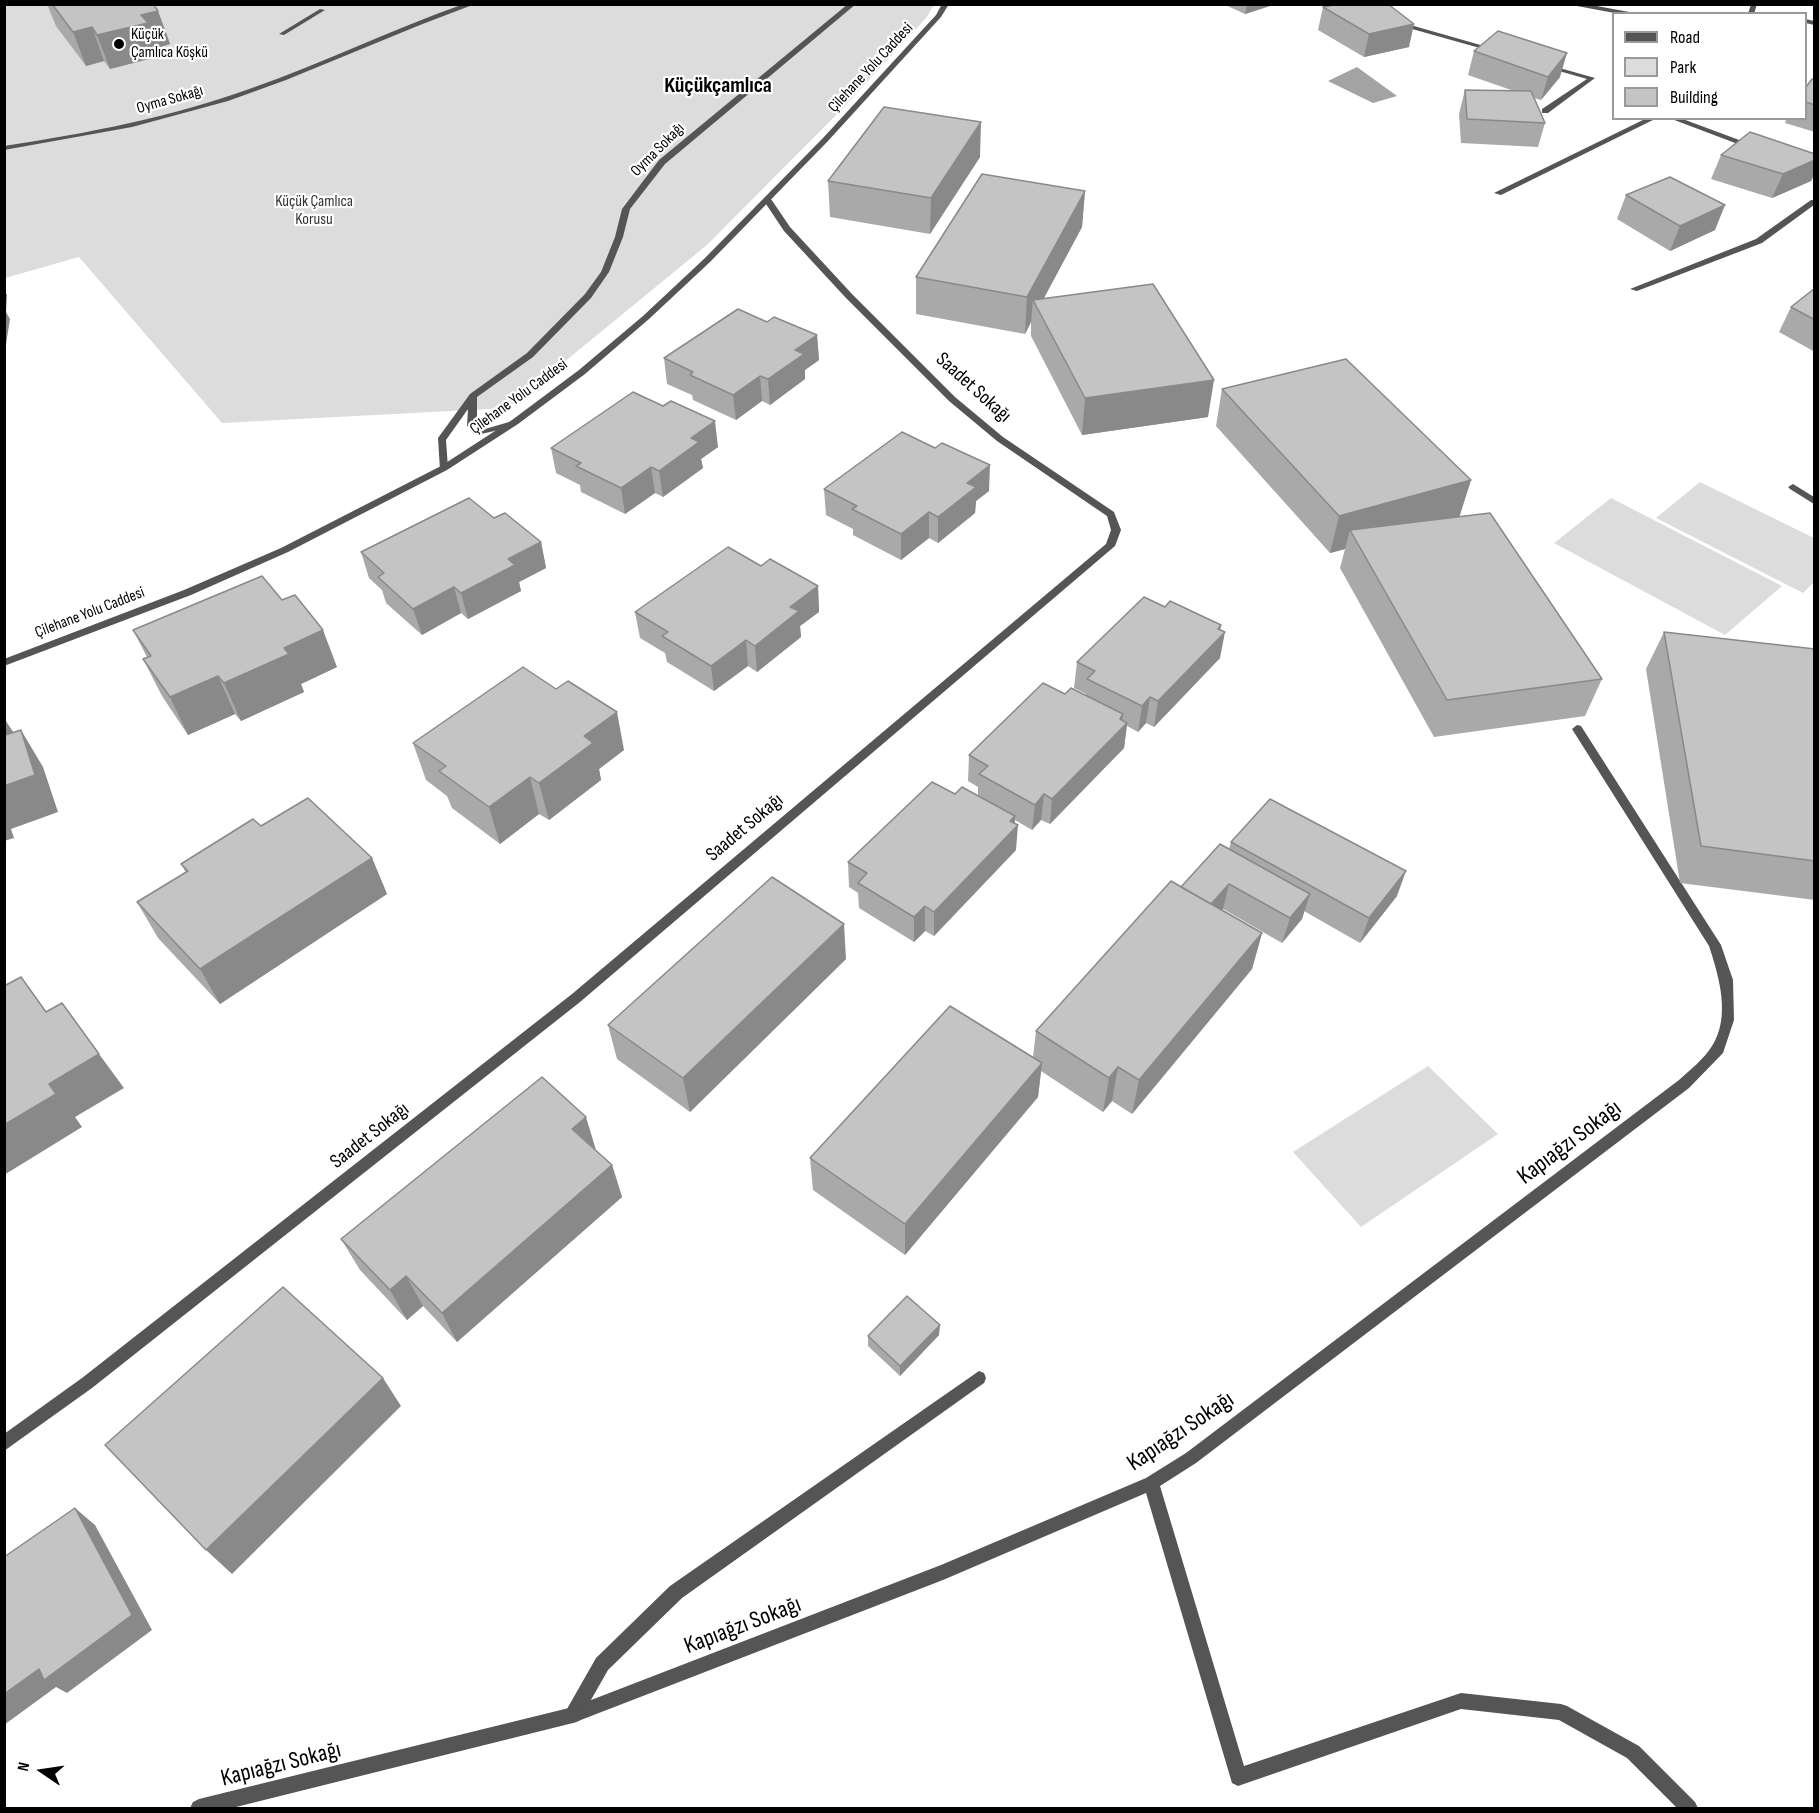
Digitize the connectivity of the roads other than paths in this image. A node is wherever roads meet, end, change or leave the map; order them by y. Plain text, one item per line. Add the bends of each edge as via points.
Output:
1 (472, 4) edge
2 (853, 4) edge
3 (946, 4) edge
4 (1569, 4) edge
5 (322, 10) dead end
6 (1623, 12) edge
7 (1386, 21) edge
8 (282, 34) dead end
9 (1500, 52) edge
10 (1535, 62) edge
11 (1545, 111) dead end
12 (1650, 120) edge
13 (1678, 120) edge
14 (4, 148) edge
15 (1760, 149) edge
16 (1498, 193) dead end
17 (768, 201) junction
18 (1815, 202) edge
19 (1634, 289) dead end
20 (473, 396) junction
21 (509, 425) junction
22 (443, 468) junction
23 (1793, 487) dead end
24 (1815, 501) edge
25 (4, 663) edge
26 (1577, 729) dead end
27 (979, 1378) dead end
28 (4, 1444) edge
29 (1151, 1483) junction
30 (573, 1715) junction
31 (199, 1809) edge
32 (1689, 1809) edge

1 - 14 street, Oyma Sokağı via 307,71 208,105 102,133
2 - 20 street, Oyma Sokağı via 663,162 626,208 605,272 588,296 530,355
3 - 17 street, Çilehane Yolu Caddesi
4 - 6 street
5 - 8 street
7 - 9 street
10 - 11 street via 1592,78
12 - 16 street
13 - 15 street
17 - 21 street, Çilehane Yolu Caddesi via 605,351
17 - 28 street, Saadet Sokağı via 787,229 849,296 952,399 1000,439 1111,514 1117,524 1110,546 576,998
18 - 19 street via 1759,241
20 - 21 street via 472,426 484,432
20 - 22 street, Oyma Sokağı via 441,441
21 - 22 street, Çilehane Yolu Caddesi
22 - 25 street, Çilehane Yolu Caddesi via 254,564
23 - 24 street
26 - 29 street, Kapıağzı Sokağı via 1715,945 1727,980 1728,1020 1718,1049 1684,1084 1191,1458
27 - 30 street via 676,1592 603,1664
29 - 30 street, Kapıağzı Sokağı via 943,1572
29 - 32 street via 1238,1777 1461,1701 1561,1712 1633,1752
30 - 31 street, Kapıağzı Sokağı

